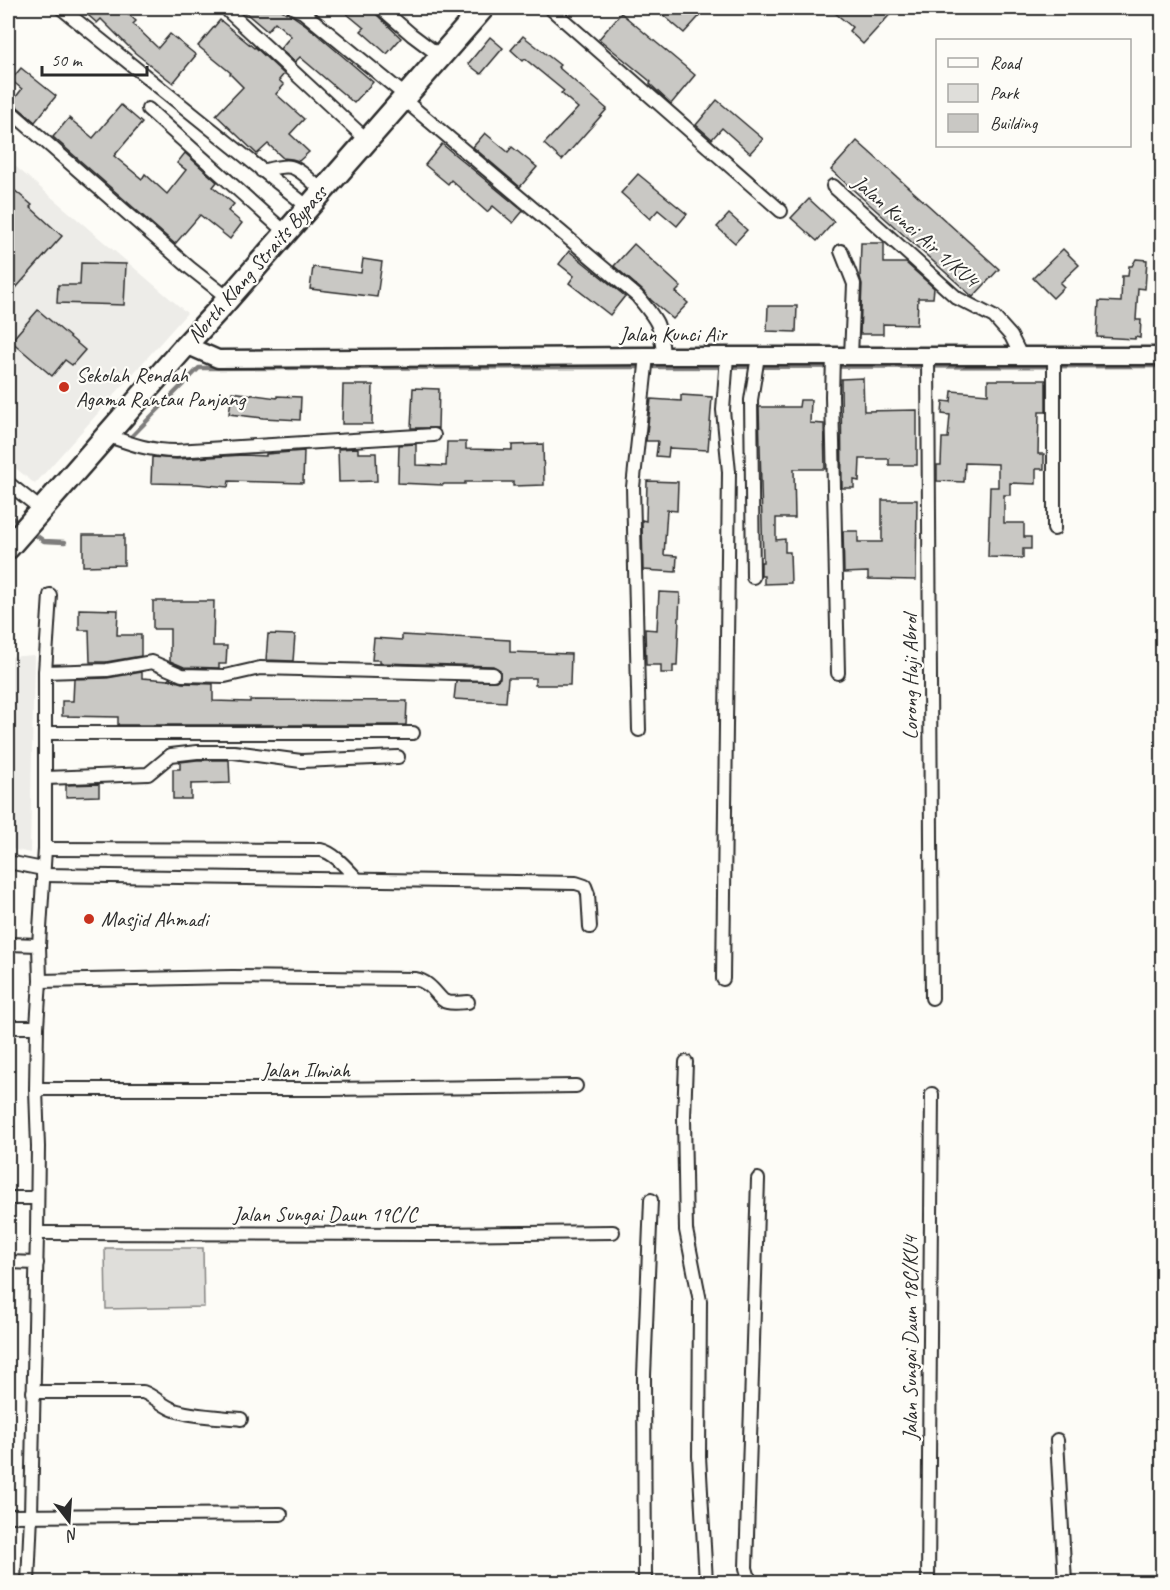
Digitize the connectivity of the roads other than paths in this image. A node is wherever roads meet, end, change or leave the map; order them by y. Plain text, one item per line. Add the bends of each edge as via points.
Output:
1 (294, 8) edge
2 (381, 8) edge
3 (483, 8) edge
4 (550, 8) edge
5 (69, 10) edge
6 (229, 12) dead end
7 (440, 56) junction
8 (404, 97) junction
9 (148, 108) dead end
10 (8, 109) edge
11 (367, 140) junction
12 (262, 171) junction
13 (833, 186) dead end
14 (322, 191) junction
15 (308, 207) junction
16 (781, 211) dead end
17 (286, 232) junction
18 (841, 251) dead end
19 (228, 298) junction
20 (186, 345) junction
21 (851, 356) junction
22 (1021, 356) junction
23 (1162, 356) edge
24 (650, 361) junction
25 (726, 363) junction
26 (757, 363) junction
27 (833, 363) junction
28 (928, 363) junction
29 (1054, 363) junction
30 (106, 435) junction
31 (434, 435) dead end
32 (8, 483) edge
33 (42, 510) junction
34 (1054, 529) dead end
35 (8, 548) edge
36 (753, 577) dead end
37 (50, 595) dead end
38 (45, 672) junction
39 (838, 673) dead end
40 (493, 674) dead end
41 (639, 730) dead end
42 (46, 733) junction
43 (413, 733) dead end
44 (398, 757) dead end
45 (46, 778) junction
46 (45, 849) junction
47 (8, 862) edge
48 (43, 872) junction
49 (358, 880) junction
50 (590, 927) dead end
51 (8, 944) edge
52 (39, 945) junction
53 (723, 979) dead end
54 (40, 981) junction
55 (932, 998) dead end
56 (468, 1002) dead end
57 (8, 1027) edge
58 (37, 1027) junction
59 (686, 1062) dead end
60 (576, 1086) dead end
61 (36, 1089) junction
62 (932, 1094) dead end
63 (758, 1179) dead end
64 (8, 1198) edge
65 (37, 1198) junction
66 (651, 1200) dead end
67 (613, 1232) dead end
68 (38, 1233) junction
69 (8, 1263) edge
70 (37, 1263) junction
71 (33, 1392) junction
72 (241, 1419) dead end
73 (1057, 1440) dead end
74 (281, 1514) dead end
75 (31, 1515) junction
76 (8, 1516) edge
77 (28, 1582) edge
78 (645, 1582) edge
79 (706, 1582) edge
80 (750, 1582) edge
81 (928, 1582) edge
82 (1065, 1582) edge

1 - 8 street
2 - 7 street
3 - 7 highway, North Klang Straits Bypass
4 - 16 street
5 - 12 street
6 - 11 street
7 - 8 highway, North Klang Straits Bypass
8 - 11 highway, North Klang Straits Bypass
8 - 24 street via 637,296 656,319 662,336
9 - 17 street
10 - 19 street
11 - 14 highway, North Klang Straits Bypass
12 - 14 street via 291,167
12 - 15 street
13 - 22 street, Jalan Kunci Air 1/KU4 via 957,298 994,316
14 - 15 highway, North Klang Straits Bypass
15 - 17 highway, North Klang Straits Bypass
17 - 19 highway, North Klang Straits Bypass
18 - 21 street via 855,286
19 - 20 highway, North Klang Straits Bypass
20 - 24 street, Jalan Kunci Air via 218,359
20 - 30 highway, North Klang Straits Bypass
21 - 27 street, Jalan Kunci Air
21 - 28 street, Jalan Kunci Air
22 - 28 street, Jalan Kunci Air
22 - 29 street, Jalan Kunci Air
23 - 29 street, Jalan Kunci Air
24 - 25 street, Jalan Kunci Air
24 - 41 street via 633,487
25 - 26 street, Jalan Kunci Air
25 - 53 street via 723,410 729,472
26 - 27 street, Jalan Kunci Air
26 - 36 street via 751,400
27 - 39 street
28 - 55 street, Lorong Haji Abrol
29 - 34 street
30 - 31 street via 161,451
30 - 33 highway, North Klang Straits Bypass
32 - 33 street
33 - 35 highway, North Klang Straits Bypass
37 - 38 street
38 - 40 street via 107,670 152,662 182,675 225,676 260,669
38 - 42 street
42 - 43 street
42 - 45 street
44 - 45 street via 301,761 234,752 197,752 171,755 148,774
45 - 46 street
46 - 48 street
46 - 49 street via 321,850 331,854
47 - 48 street
48 - 49 street
48 - 52 street
49 - 50 street via 576,883 585,886 588,894
51 - 52 street
52 - 54 street
54 - 56 street via 416,979 428,983 443,1001
54 - 58 street
57 - 58 street
58 - 61 street
59 - 79 street via 686,1230 700,1301 699,1456
60 - 61 street, Jalan Ilmiah
61 - 65 street
62 - 81 street, Jalan Sungai Daun 18C/KU4
63 - 80 street via 746,1568
64 - 65 street
65 - 68 street
66 - 78 street via 644,1376
67 - 68 street, Jalan Sungai Daun 19C/C
68 - 70 street
69 - 70 street
70 - 71 street
71 - 72 street via 143,1392 172,1409
71 - 75 street
73 - 82 street
74 - 75 street
75 - 76 street
75 - 77 street

